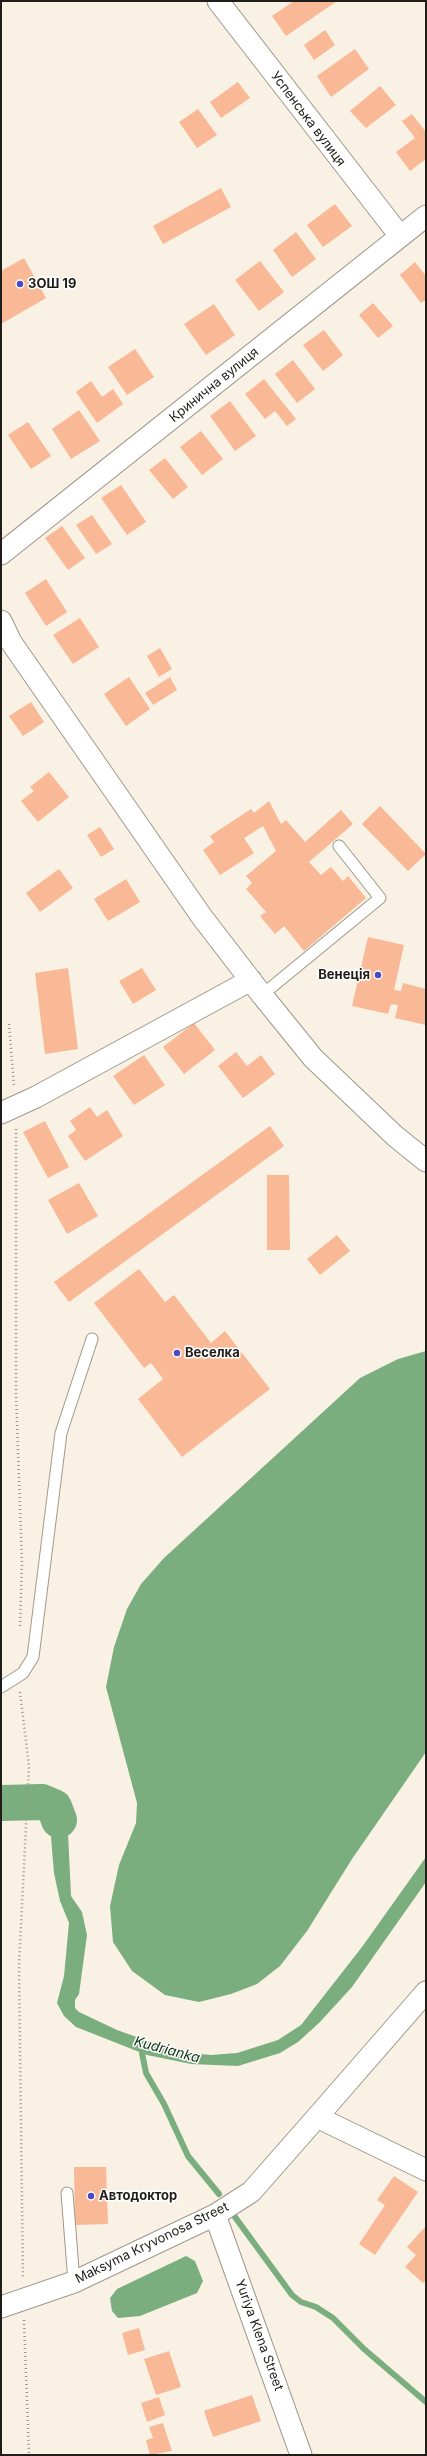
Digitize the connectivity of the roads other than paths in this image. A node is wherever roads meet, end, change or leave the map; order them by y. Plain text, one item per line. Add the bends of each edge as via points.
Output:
1 (218, 1) edge
2 (426, 216) edge
3 (400, 236) junction
4 (1, 554) edge
5 (1, 621) edge
6 (339, 846) dead end
7 (256, 988) junction
8 (8, 1110) edge
9 (426, 1161) edge
10 (92, 1339) dead end
11 (1, 1687) edge
12 (426, 1992) edge
13 (317, 2118) junction
14 (426, 2170) edge
15 (67, 2193) dead end
16 (215, 2215) junction
17 (74, 2282) junction
18 (1, 2307) edge
19 (301, 2455) edge

1 - 3 street, Успенська вулиця
2 - 3 street, Кринична вулиця
3 - 4 street, Кринична вулиця
5 - 7 street via 11,642 202,917
6 - 7 lane via 380,898
7 - 8 street
7 - 9 street via 314,1058 395,1136
10 - 11 lane via 61,1433 33,1657 18,1678
12 - 13 street, Maksyma Kryvonosa Street
13 - 14 street
13 - 16 street, Maksyma Kryvonosa Street via 251,2192
15 - 17 lane
16 - 17 street, Maksyma Kryvonosa Street
16 - 19 street, Yuriya Klena Street
17 - 18 street, Maksyma Kryvonosa Street

